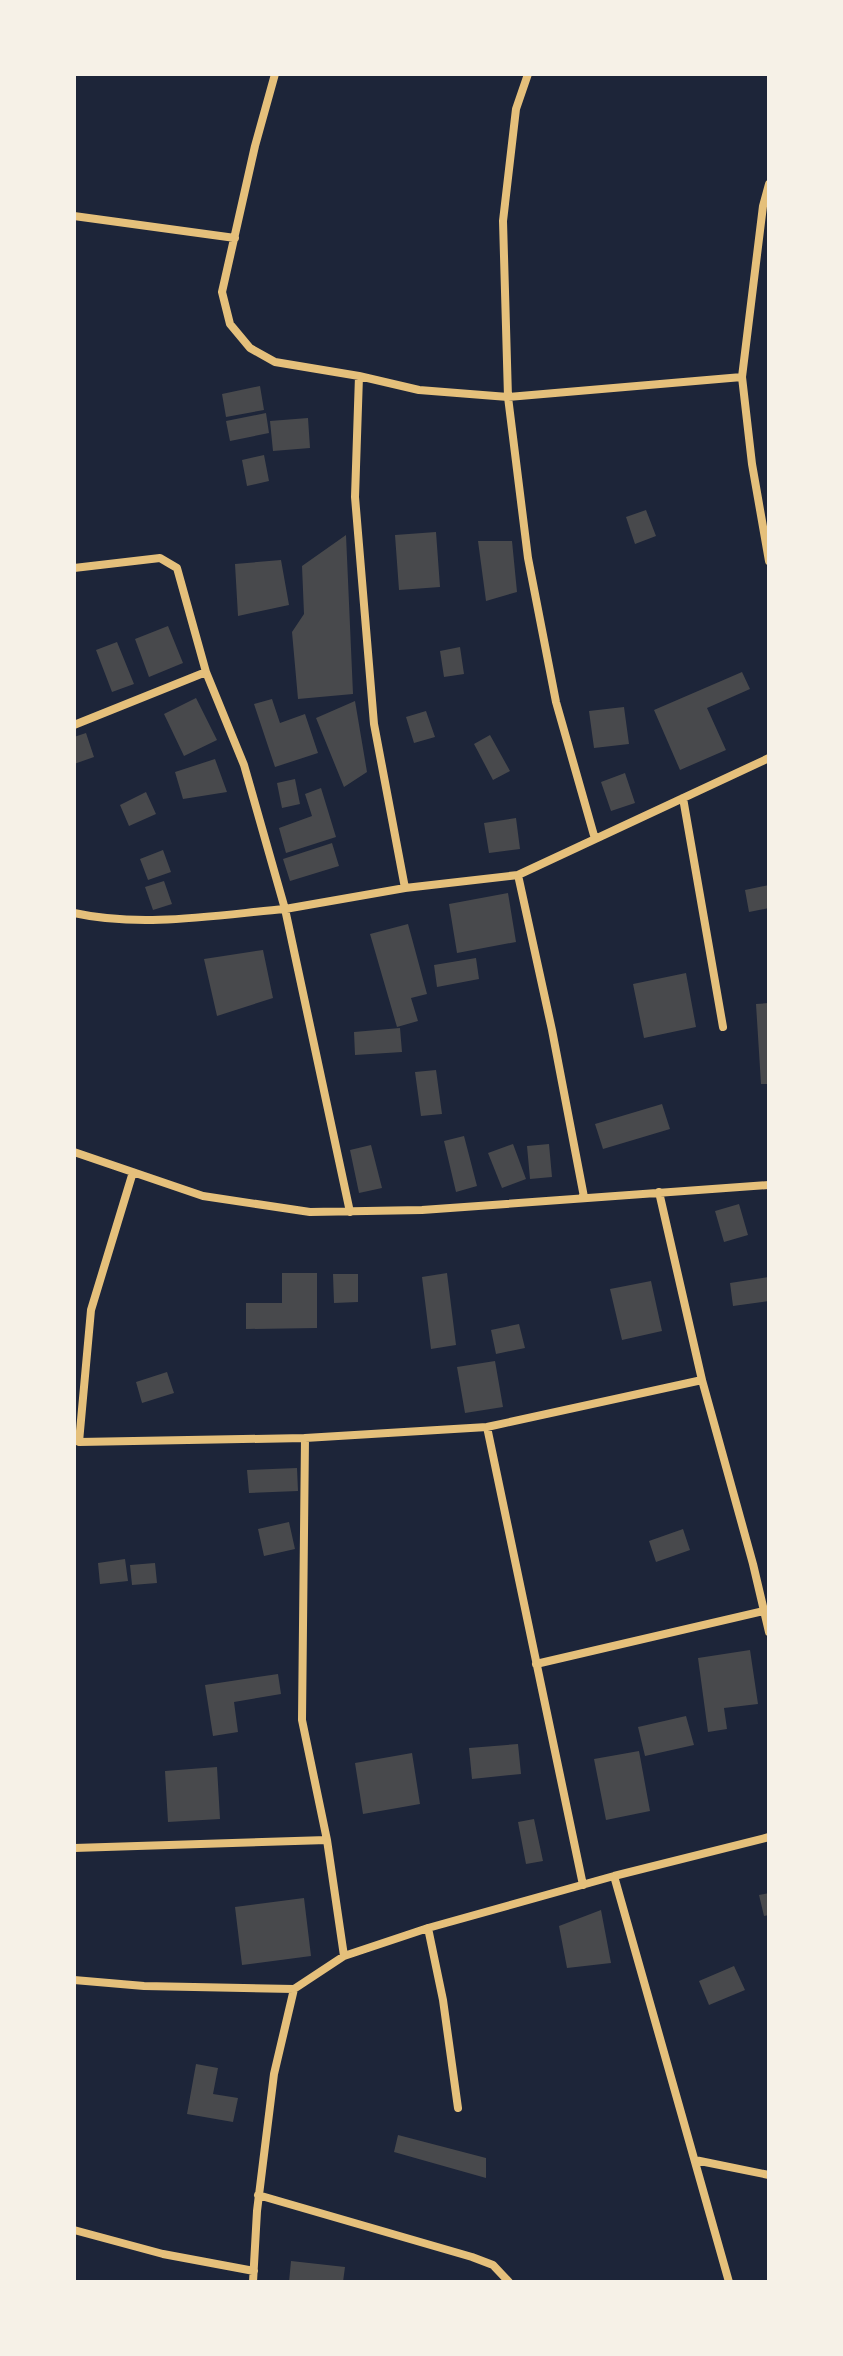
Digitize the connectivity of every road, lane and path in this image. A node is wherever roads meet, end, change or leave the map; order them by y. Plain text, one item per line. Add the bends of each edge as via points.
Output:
1 (275, 74) edge
2 (528, 74) edge
3 (769, 184) edge
4 (74, 216) edge
5 (235, 238) junction
6 (359, 376) junction
7 (742, 377) junction
8 (508, 397) junction
9 (769, 561) edge
10 (74, 568) edge
11 (206, 672) junction
12 (74, 725) edge
13 (769, 758) edge
14 (683, 798) junction
15 (595, 839) junction
16 (518, 875) junction
17 (405, 888) junction
18 (285, 909) junction
19 (74, 913) edge
20 (723, 1027) dead end
21 (74, 1152) edge
22 (133, 1172) junction
23 (769, 1185) edge
24 (659, 1192) junction
25 (584, 1197) junction
26 (350, 1212) junction
27 (702, 1380) junction
28 (487, 1427) junction
29 (305, 1438) junction
30 (76, 1442) edge
31 (764, 1611) junction
32 (769, 1632) edge
33 (536, 1664) junction
34 (769, 1837) edge
35 (327, 1840) junction
36 (74, 1848) edge
37 (614, 1876) junction
38 (583, 1885) junction
39 (428, 1928) junction
40 (344, 1956) junction
41 (74, 1980) edge
42 (294, 1989) junction
43 (458, 2108) dead end
44 (695, 2160) junction
45 (769, 2175) edge
46 (258, 2195) junction
47 (74, 2230) edge
48 (254, 2271) junction
49 (253, 2282) edge
50 (509, 2282) edge
51 (729, 2282) edge

1 - 5 street
2 - 8 street via 516,109 503,221
3 - 7 street
4 - 5 street
5 - 6 street via 222,292 230,324 250,348 275,362
6 - 8 street via 419,390
6 - 17 street via 355,497 374,724
7 - 8 street
7 - 9 street
8 - 15 street via 528,558 556,702
10 - 11 street via 160,558 177,568
11 - 12 street
11 - 18 street via 244,765
13 - 14 street
14 - 15 street
14 - 20 street
15 - 16 street
16 - 17 street
16 - 25 street
17 - 18 street
18 - 19 street via 184,919
18 - 26 street
21 - 22 street
22 - 26 street via 203,1196 310,1212
22 - 30 street via 91,1310
23 - 24 street
24 - 25 street
24 - 27 street
25 - 26 street
27 - 28 street
27 - 31 street
28 - 29 street
28 - 33 street
29 - 30 street
29 - 35 street via 302,1720
31 - 32 street
31 - 33 street
33 - 38 street
34 - 37 street
35 - 36 street
35 - 40 street
37 - 38 street
37 - 44 street
38 - 39 street
39 - 40 street
39 - 43 street
40 - 42 street
41 - 42 street
42 - 46 street via 274,2074
44 - 45 street
44 - 51 street
46 - 48 street
46 - 50 street via 472,2257 493,2265
47 - 48 street
48 - 49 street

